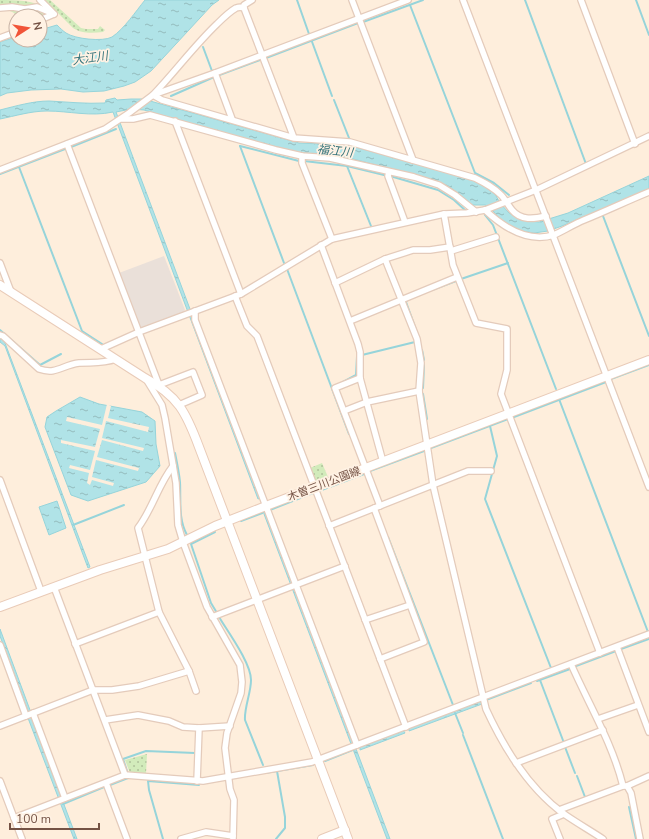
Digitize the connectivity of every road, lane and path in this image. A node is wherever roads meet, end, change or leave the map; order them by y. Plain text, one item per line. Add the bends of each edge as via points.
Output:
1 (40, 0) edge
2 (252, 0) edge
3 (352, 0) edge
4 (408, 0) edge
5 (464, 0) edge
6 (581, 0) edge
7 (0, 8) edge
8 (244, 8) junction
9 (54, 14) junction
10 (48, 17) edge
11 (359, 18) junction
12 (262, 55) junction
13 (216, 75) junction
14 (151, 96) junction
15 (232, 120) junction
16 (118, 121) junction
17 (175, 121) junction
18 (649, 136) edge
19 (294, 138) junction
20 (67, 144) junction
21 (635, 144) junction
22 (302, 156) junction
23 (413, 160) junction
24 (0, 170) edge
25 (389, 172) junction
26 (536, 190) junction
27 (649, 192) edge
28 (506, 202) junction
29 (485, 210) junction
30 (476, 212) junction
31 (444, 214) junction
32 (546, 217) junction
33 (405, 222) junction
34 (553, 234) junction
35 (496, 237) dead end
36 (332, 239) junction
37 (321, 245) junction
38 (450, 249) junction
39 (385, 259) junction
40 (0, 263) edge
41 (457, 277) junction
42 (335, 283) junction
43 (0, 285) edge
44 (11, 292) junction
45 (238, 295) junction
46 (402, 300) junction
47 (192, 313) junction
48 (350, 321) junction
49 (138, 332) junction
50 (0, 335) edge
51 (101, 349) junction
52 (116, 359) junction
53 (649, 360) edge
54 (607, 377) junction
55 (145, 378) junction
56 (360, 378) junction
57 (159, 386) junction
58 (419, 391) junction
59 (367, 402) junction
60 (179, 405) junction
61 (344, 411) junction
62 (509, 414) junction
63 (426, 445) junction
64 (383, 462) junction
65 (173, 466) junction
66 (366, 468) junction
67 (491, 471) dead end
68 (0, 480) edge
69 (432, 485) junction
70 (314, 487) junction
71 (649, 488) edge
72 (266, 506) junction
73 (380, 506) junction
74 (374, 508) junction
75 (227, 521) junction
76 (329, 526) junction
77 (183, 542) junction
78 (147, 557) junction
79 (344, 566) junction
80 (294, 586) junction
81 (54, 587) junction
82 (41, 591) junction
83 (257, 600) junction
84 (410, 605) junction
85 (0, 607) edge
86 (160, 612) junction
87 (212, 617) junction
88 (365, 620) junction
89 (649, 634) edge
90 (75, 644) junction
91 (0, 645) edge
92 (617, 646) junction
93 (600, 653) junction
94 (380, 659) junction
95 (571, 664) junction
96 (189, 670) junction
97 (94, 690) junction
98 (196, 691) dead end
99 (483, 698) junction
100 (638, 705) junction
101 (29, 715) junction
102 (105, 720) junction
103 (598, 720) junction
104 (0, 726) edge
105 (230, 726) junction
106 (406, 727) junction
107 (199, 728) junction
108 (603, 730) junction
109 (649, 732) edge
110 (357, 745) junction
111 (318, 760) junction
112 (516, 763) junction
113 (125, 775) junction
114 (649, 776) edge
115 (228, 777) junction
116 (0, 781) edge
117 (197, 781) junction
118 (106, 783) junction
119 (625, 786) junction
120 (62, 800) junction
121 (559, 810) junction
122 (564, 814) junction
123 (14, 818) junction
124 (345, 830) junction
125 (185, 838) edge
126 (233, 838) edge
127 (22, 839) edge
128 (127, 839) edge
129 (322, 839) edge
130 (348, 839) edge
131 (560, 839) edge
132 (603, 839) edge
133 (640, 839) edge

1 - 9 street
2 - 8 street via 244,5
3 - 11 street
4 - 11 street
5 - 26 street
6 - 21 street
7 - 9 street via 37,7
8 - 12 street
8 - 14 street via 236,8 207,33
9 - 10 street
11 - 12 street
11 - 23 street
12 - 13 street
12 - 19 street
13 - 14 street
13 - 15 street
14 - 15 street
14 - 16 street
15 - 19 street
16 - 17 street via 150,115
16 - 20 street
17 - 22 street
17 - 45 street
18 - 21 street
19 - 23 street via 350,142
20 - 24 street
20 - 49 street
21 - 26 street
22 - 25 street via 330,158
22 - 36 street via 302,163
23 - 28 street via 475,178 491,186
25 - 30 street via 439,185
25 - 33 street via 388,176
26 - 28 street
26 - 32 street
27 - 34 street
28 - 29 street
28 - 32 street via 519,216
29 - 30 street
29 - 34 street via 512,231 523,235
30 - 31 street
31 - 33 street
31 - 38 street
32 - 34 street
33 - 36 street
34 - 54 street
35 - 38 street
36 - 37 street
37 - 42 street
37 - 45 street
38 - 39 street via 413,250
38 - 41 street
39 - 42 street
39 - 46 street
40 - 44 street
41 - 46 street
41 - 62 street via 476,323 507,329 507,370 501,394
42 - 48 street
43 - 44 street
44 - 51 street
45 - 47 street
45 - 70 street via 247,326 257,336
46 - 48 street
46 - 58 street via 417,339 420,355
47 - 49 street
47 - 72 street
48 - 56 street via 360,352
49 - 51 street
49 - 57 street
50 - 52 street via 39,369 46,372 79,363 106,363
51 - 52 street
52 - 55 street
53 - 54 street, 木曽三川公園線
54 - 62 street, 木曽三川公園線
54 - 71 street
55 - 57 street
55 - 65 street via 162,405
56 - 59 street
56 - 61 street via 335,388
57 - 60 street
57 - 60 street via 194,372 202,395
58 - 59 street
58 - 63 street
59 - 61 street
59 - 64 street
60 - 75 street via 191,426
61 - 66 street
62 - 63 street, 木曽三川公園線
62 - 93 street
63 - 64 street, 木曽三川公園線
63 - 69 street
64 - 66 street, 木曽三川公園線
65 - 77 street via 178,525
65 - 78 street via 138,528
66 - 70 street, 木曽三川公園線
66 - 73 street
67 - 69 street via 468,471
68 - 82 street
69 - 73 street
69 - 99 street
70 - 72 street, 木曽三川公園線
70 - 76 street
72 - 75 street, 木曽三川公園線
72 - 80 street
73 - 74 street
74 - 76 street
74 - 84 street
75 - 77 street, 木曽三川公園線
75 - 83 street
76 - 79 street
77 - 78 street, 木曽三川公園線
77 - 87 street
78 - 81 street, 木曽三川公園線 via 100,570
78 - 86 street
79 - 80 street
79 - 88 street
80 - 83 street
80 - 110 street
81 - 82 street, 木曽三川公園線
81 - 90 street
82 - 85 street, 木曽三川公園線
83 - 87 street
83 - 111 street
84 - 88 street
84 - 94 street via 424,642
86 - 90 street
86 - 96 street
87 - 105 street via 240,665 241,693
88 - 94 street
89 - 92 street
90 - 97 street
91 - 101 street
92 - 93 street
92 - 100 street
93 - 95 street
94 - 106 street
95 - 99 street
95 - 103 street
96 - 97 street via 139,686
96 - 98 street
97 - 101 street
97 - 102 street
99 - 106 street
99 - 112 street via 492,723
100 - 103 street
100 - 109 street
101 - 104 street
101 - 120 street
102 - 107 street via 138,715 169,721 182,727
102 - 113 street
103 - 108 street
105 - 107 street
105 - 115 street via 226,733 224,748
106 - 110 street
107 - 117 street
108 - 112 street
108 - 119 street
110 - 111 street
111 - 115 street
111 - 124 street
112 - 121 street via 525,777
113 - 117 street
113 - 118 street
114 - 119 street
115 - 117 street
115 - 126 street via 234,800
116 - 123 street
118 - 120 street
118 - 128 street
119 - 121 street
119 - 133 street via 630,794
120 - 123 street
121 - 122 street
122 - 131 street via 552,819
122 - 132 street
123 - 127 street
124 - 129 street
124 - 130 street
125 - 126 street via 206,832

